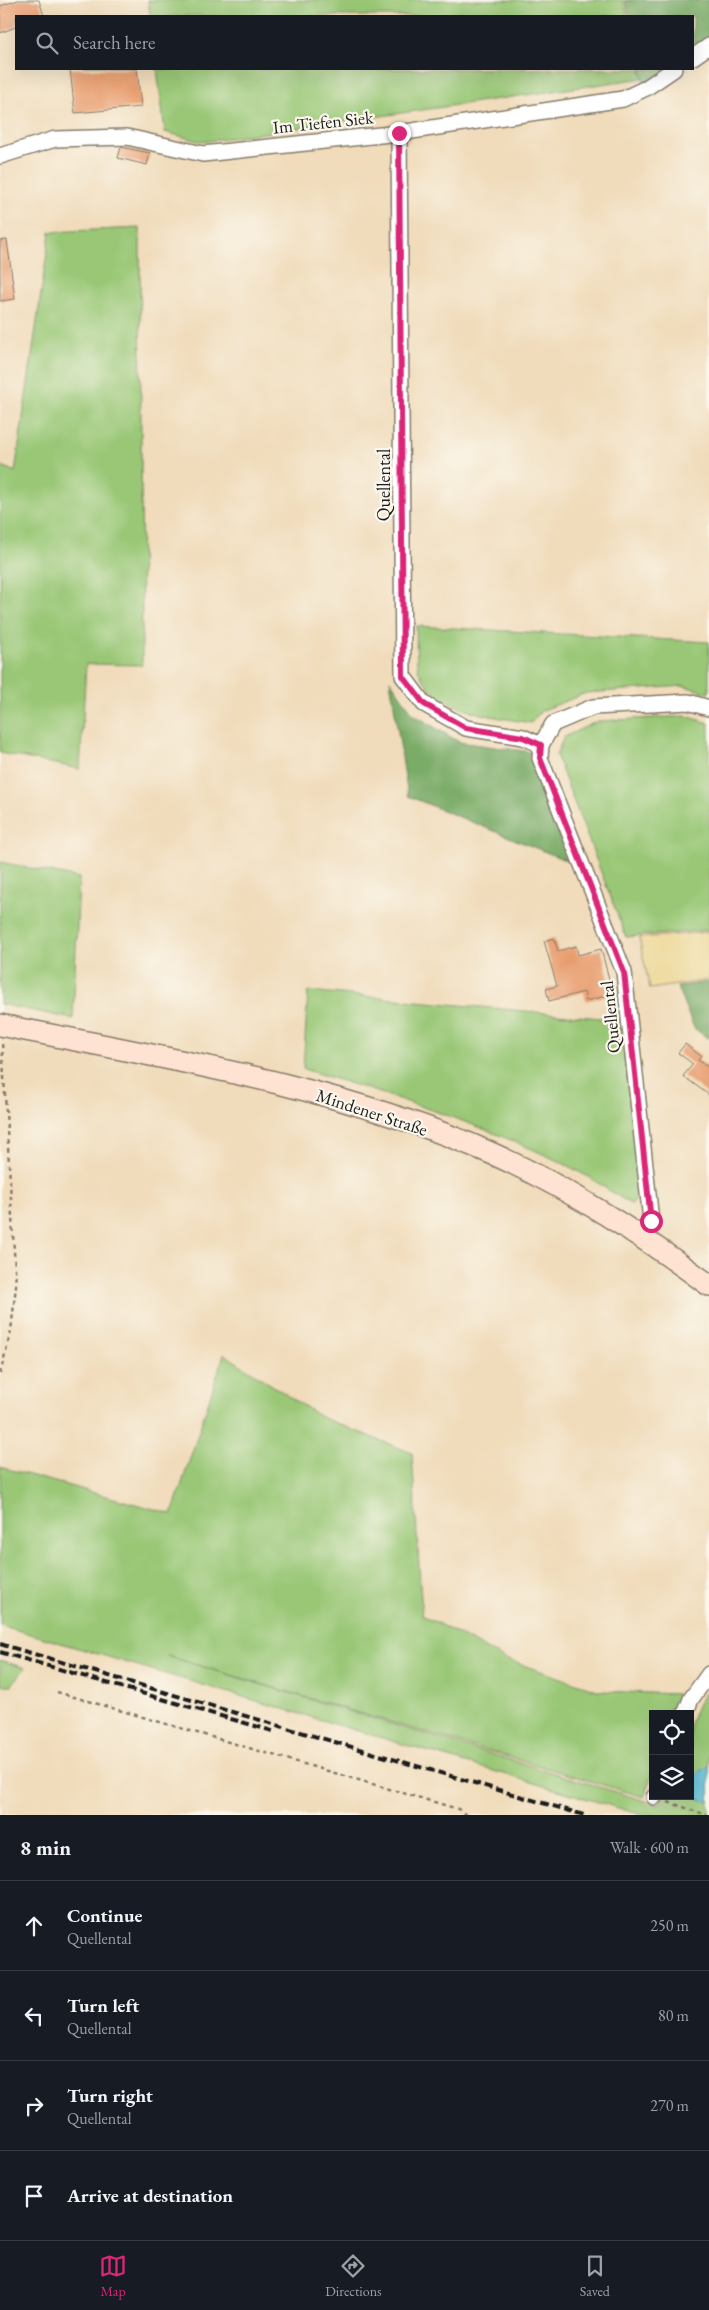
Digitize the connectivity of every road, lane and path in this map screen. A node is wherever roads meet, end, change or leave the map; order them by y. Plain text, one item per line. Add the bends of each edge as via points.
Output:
1 (709, 46) edge
2 (694, 56) edge
3 (673, 70) edge
4 (399, 133) junction
5 (0, 156) edge
6 (709, 708) edge
7 (541, 745) junction
8 (0, 1025) edge
9 (644, 1238) junction
10 (709, 1285) edge
11 (0, 1374) edge
12 (709, 1674) edge
13 (56, 1692) dead end
14 (687, 1710) edge
15 (663, 1800) edge
16 (466, 1815) edge
17 (707, 1815) edge

1 - 2 street
3 - 4 street, Im Tiefen Siek via 623,99
4 - 5 street, Im Tiefen Siek via 203,154 127,137 55,138
4 - 7 street, Quellental via 403,676 424,704 466,728 523,737
6 - 7 street via 688,702 593,707 554,724
7 - 9 street, Quellental via 540,758 624,972 651,1221
8 - 9 main road, Mindener Straße via 256,1078 331,1097 413,1124 492,1154 558,1186
8 - 11 path via 16,1286 11,1330
9 - 10 main road, Mindener Straße
12 - 14 street
13 - 16 path via 448,1806
15 - 17 path

